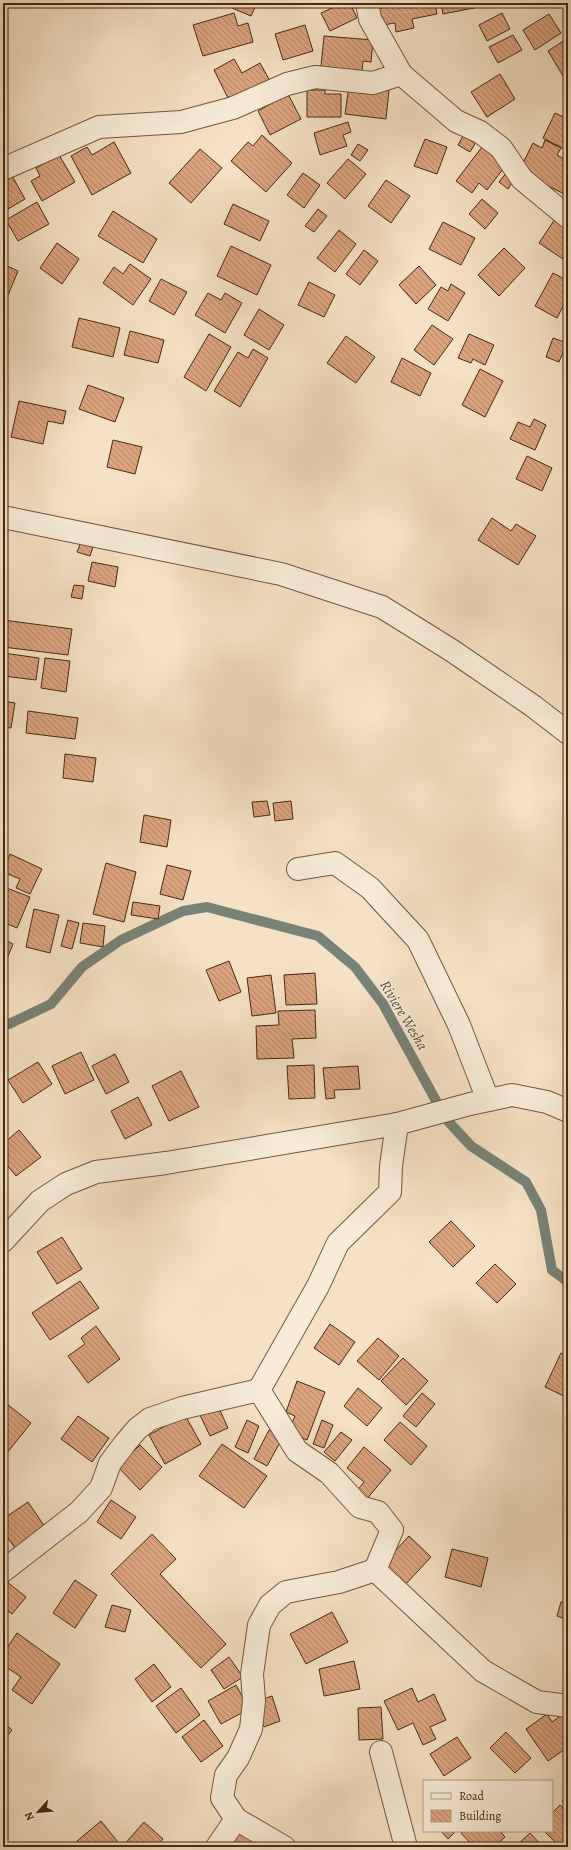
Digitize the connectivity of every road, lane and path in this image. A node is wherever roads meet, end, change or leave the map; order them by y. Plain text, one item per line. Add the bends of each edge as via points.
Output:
1 (367, 3) edge
2 (401, 74) junction
3 (3, 169) edge
4 (568, 217) edge
5 (3, 517) edge
6 (568, 733) edge
7 (298, 869) dead end
8 (479, 1102) junction
9 (568, 1111) edge
10 (397, 1124) junction
11 (3, 1241) edge
12 (259, 1390) junction
13 (375, 1570) junction
14 (3, 1572) edge
15 (568, 1706) edge
16 (381, 1752) dead end
17 (236, 1819) junction
18 (218, 1847) edge
19 (284, 1847) edge
20 (406, 1847) edge

1 - 2 street via 370,19
2 - 3 street via 373,83 315,77 287,84 233,108 181,122 99,127
2 - 4 street via 456,121 480,132 500,148 522,179
5 - 6 street via 281,574 382,607 527,701
7 - 8 street via 335,863 370,888 418,940 459,1025
8 - 9 street via 512,1095 547,1102
8 - 10 street
10 - 11 street via 166,1163 96,1172 66,1184 40,1201
10 - 12 street via 390,1192 338,1243 318,1286
12 - 13 street via 296,1450 329,1473 360,1507 378,1512 392,1530
12 - 14 street via 182,1408 150,1419 126,1442 110,1463 101,1488 78,1512
13 - 15 street via 483,1671 537,1702
13 - 17 street via 339,1582 286,1592 270,1605 259,1625 252,1674 254,1701 251,1729 238,1758 226,1775 222,1798
16 - 20 street
17 - 18 street
17 - 19 street

